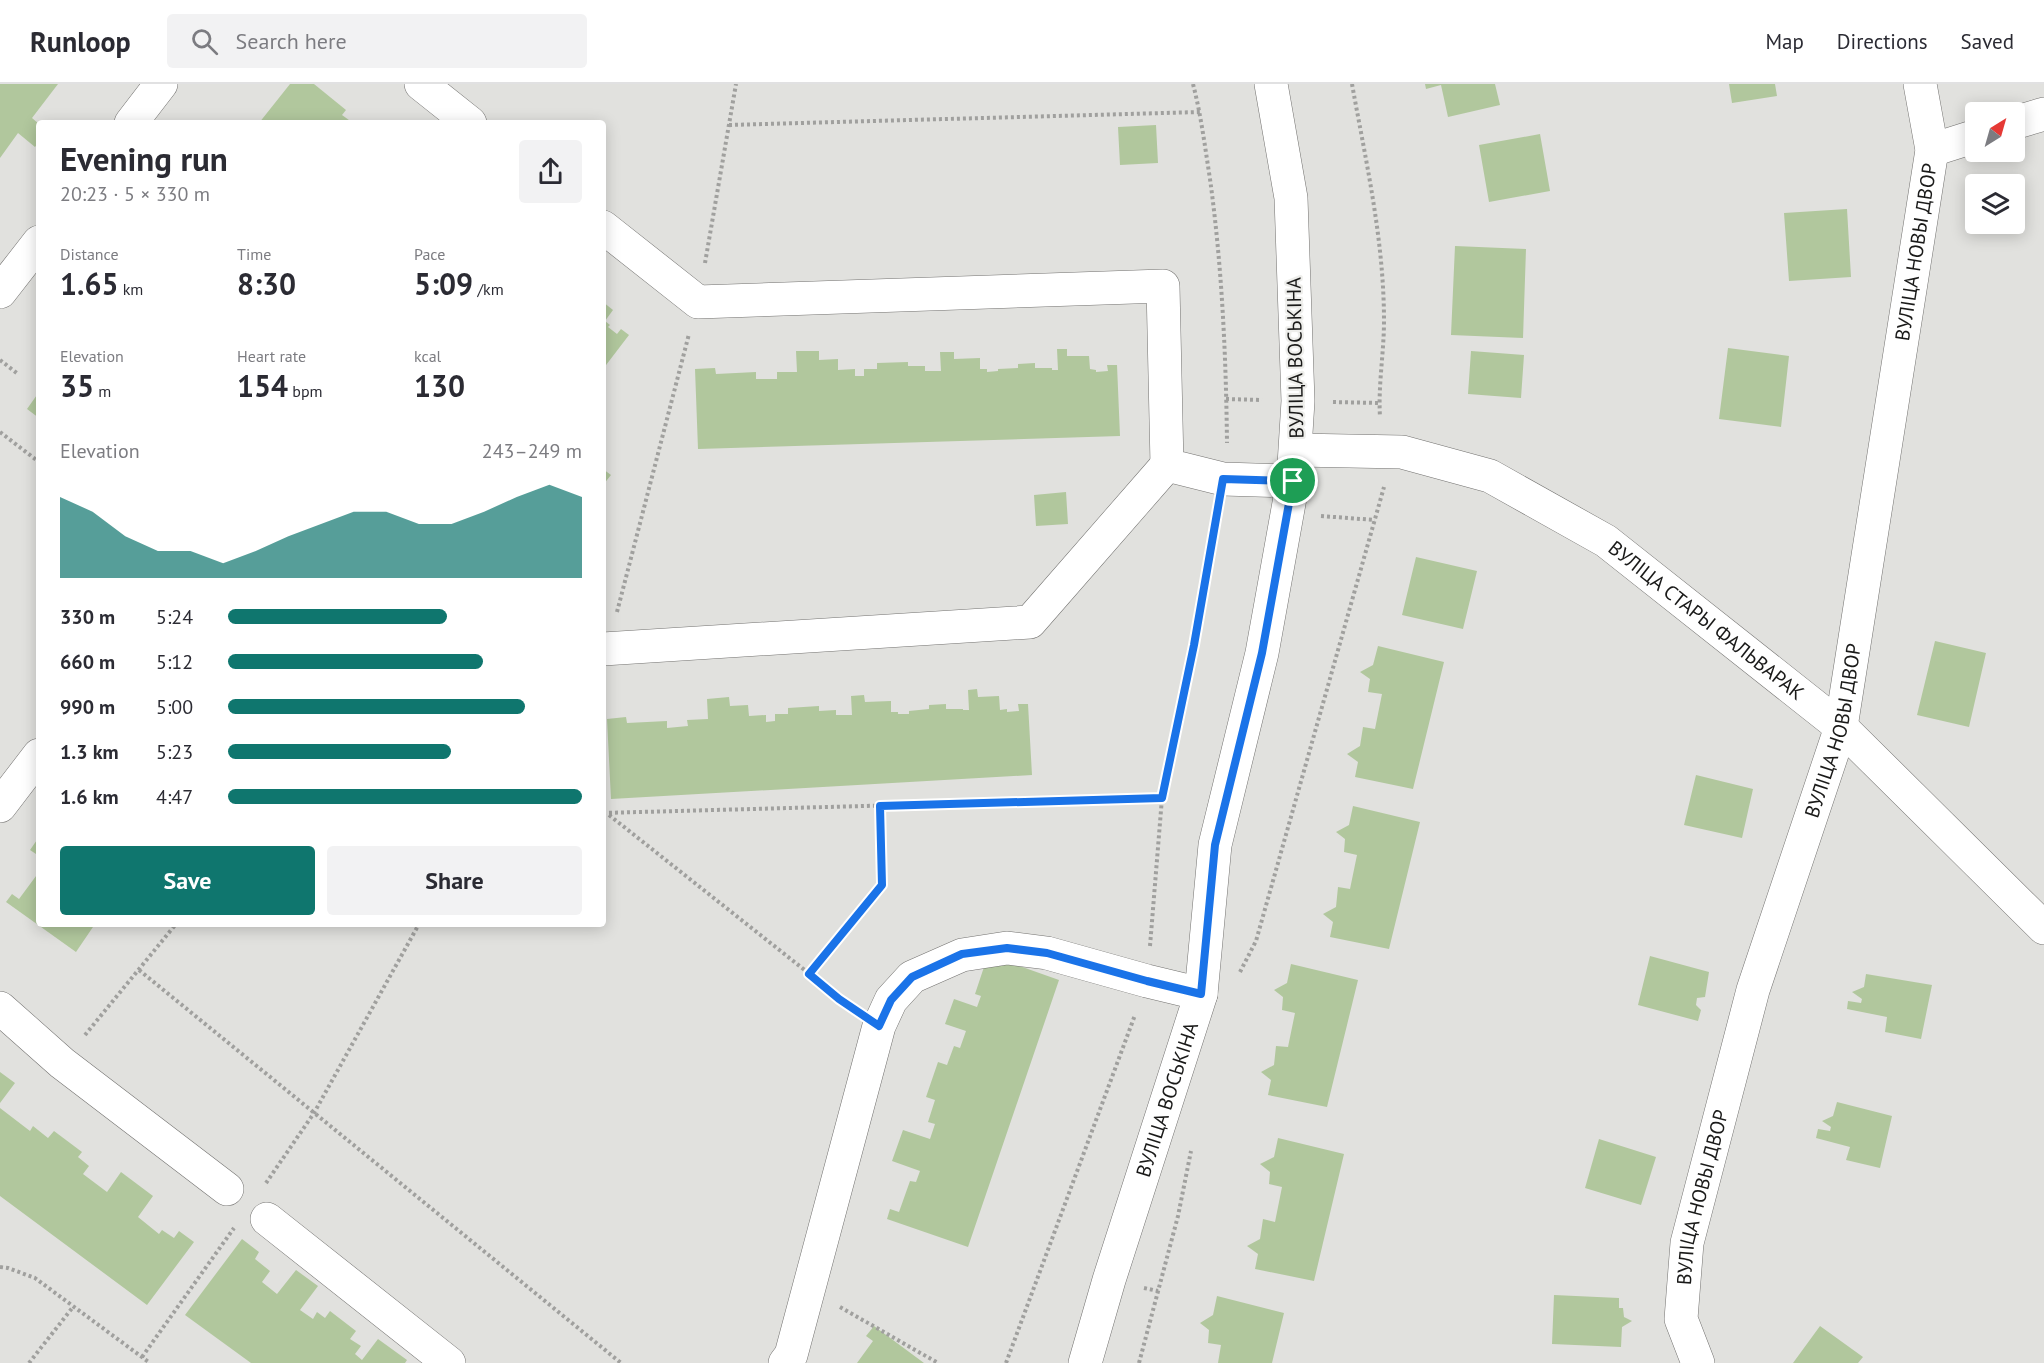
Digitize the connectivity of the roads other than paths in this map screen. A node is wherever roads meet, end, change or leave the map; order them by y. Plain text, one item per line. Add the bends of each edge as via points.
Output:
1 (161, 84) edge
2 (421, 84) edge
3 (1271, 84) edge
4 (1920, 84) edge
5 (2044, 114) edge
6 (133, 120) edge
7 (466, 120) edge
8 (2025, 120) edge
9 (1965, 140) edge
10 (1932, 150) junction
11 (606, 229) edge
12 (36, 246) edge
13 (0, 292) edge
14 (1167, 465) junction
15 (1294, 466) junction
16 (606, 649) edge
17 (1841, 727) junction
18 (36, 759) edge
19 (0, 806) edge
20 (2044, 928) edge
21 (1201, 994) junction
22 (0, 1008) edge
23 (227, 1189) dead end
24 (255, 1211) road end
25 (449, 1363) edge
26 (785, 1363) edge
27 (1085, 1363) edge
28 (1698, 1363) edge

1 - 6 street
2 - 7 street
3 - 15 street, ВУЛІЦА ВОСЬКІНА via 1291,198 1298,401
4 - 10 street, ВУЛІЦА НОВЫ ДВОР
5 - 8 street
9 - 10 street
10 - 17 street, ВУЛІЦА НОВЫ ДВОР
11 - 14 street via 698,302 1163,286
12 - 13 street
14 - 15 street, ВУЛІЦА СТАРЫ ФАЛЬВАРАК via 1223,479
14 - 16 street via 1030,622
15 - 17 street, ВУЛІЦА СТАРЫ ФАЛЬВАРАК via 1382,451 1402,452 1490,476 1606,541
15 - 21 street, ВУЛІЦА ВОСЬКІНА via 1262,653 1215,845
17 - 20 street, ВУЛІЦА СТАРЫ ФАЛЬВАРАК
17 - 28 street, ВУЛІЦА НОВЫ ДВОР via 1753,990 1687,1243 1681,1319
18 - 19 street
21 - 26 street via 1047,953 1007,948 962,954 912,977 891,1000 879,1026 791,1355
21 - 27 street, ВУЛІЦА ВОСЬКІНА
22 - 23 street via 62,1063
24 - 25 street

